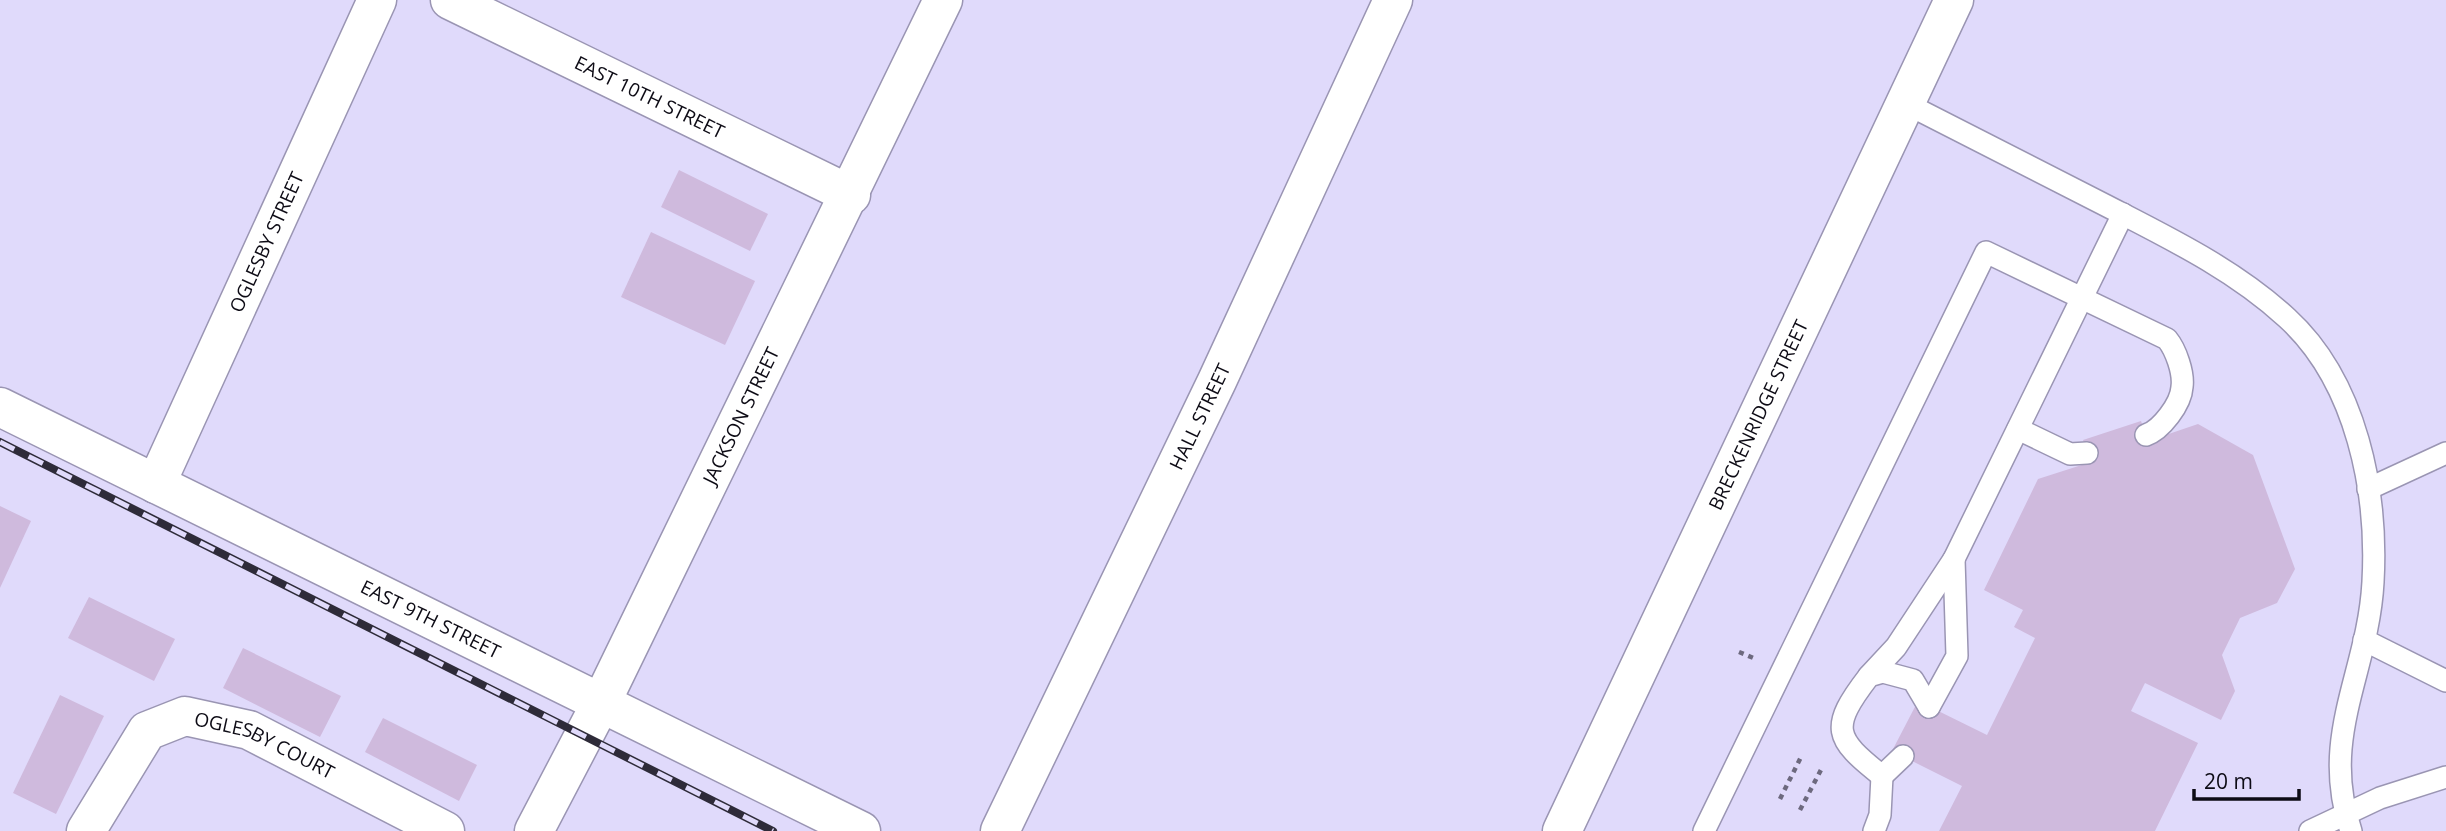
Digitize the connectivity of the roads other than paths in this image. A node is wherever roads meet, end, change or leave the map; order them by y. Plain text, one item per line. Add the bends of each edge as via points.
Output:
1 (377, 0) edge
2 (450, 0) edge
3 (943, 0) edge
4 (1393, 0) edge
5 (1954, 0) edge
6 (1905, 103) junction
7 (850, 195) junction
8 (2123, 214) junction
9 (2082, 298) junction
10 (0, 407) edge
11 (2018, 429) junction
12 (2146, 435) dead end
13 (2087, 453) dead end
14 (2446, 453) edge
15 (156, 484) junction
16 (2368, 489) junction
17 (1954, 559) junction
18 (2364, 640) junction
19 (1869, 676) junction
20 (2446, 681) edge
21 (601, 703) junction
22 (1903, 756) dead end
23 (1882, 776) junction
24 (2446, 776) edge
25 (2348, 822) edge
26 (86, 831) edge
27 (445, 831) edge
28 (534, 831) edge
29 (860, 831) edge
30 (1000, 831) edge
31 (1562, 831) edge
32 (1704, 831) edge
33 (1874, 831) edge
34 (2309, 831) edge

1 - 15 street, OGLESBY STREET
2 - 7 street, EAST 10TH STREET
3 - 7 street, JACKSON STREET
4 - 30 street, HALL STREET
5 - 6 street, BRECKENRIDGE STREET
6 - 8 lane
6 - 31 street, BRECKENRIDGE STREET
7 - 21 street, JACKSON STREET
8 - 9 lane
8 - 16 lane via 2235,277 2289,319 2337,387 2358,440
9 - 11 lane
9 - 12 lane via 2167,339 2173,347 2181,394 2163,424
9 - 32 lane via 1986,252
10 - 15 street, EAST 9TH STREET
11 - 13 lane via 2070,454
11 - 17 lane
14 - 16 lane
15 - 21 street, EAST 9TH STREET
16 - 18 lane via 2374,533 2373,579
17 - 19 lane via 1896,647
17 - 19 lane via 1957,656 1929,706 1913,680 1883,672
18 - 20 lane
18 - 25 lane via 2339,751
19 - 23 lane via 1847,708 1842,730 1853,754
21 - 28 street, JACKSON STREET
21 - 29 street, EAST 9TH STREET
22 - 23 lane
23 - 33 lane via 1880,815
24 - 25 lane via 2380,798
25 - 34 lane
26 - 27 street, OGLESBY COURT via 147,731 185,716 249,730

